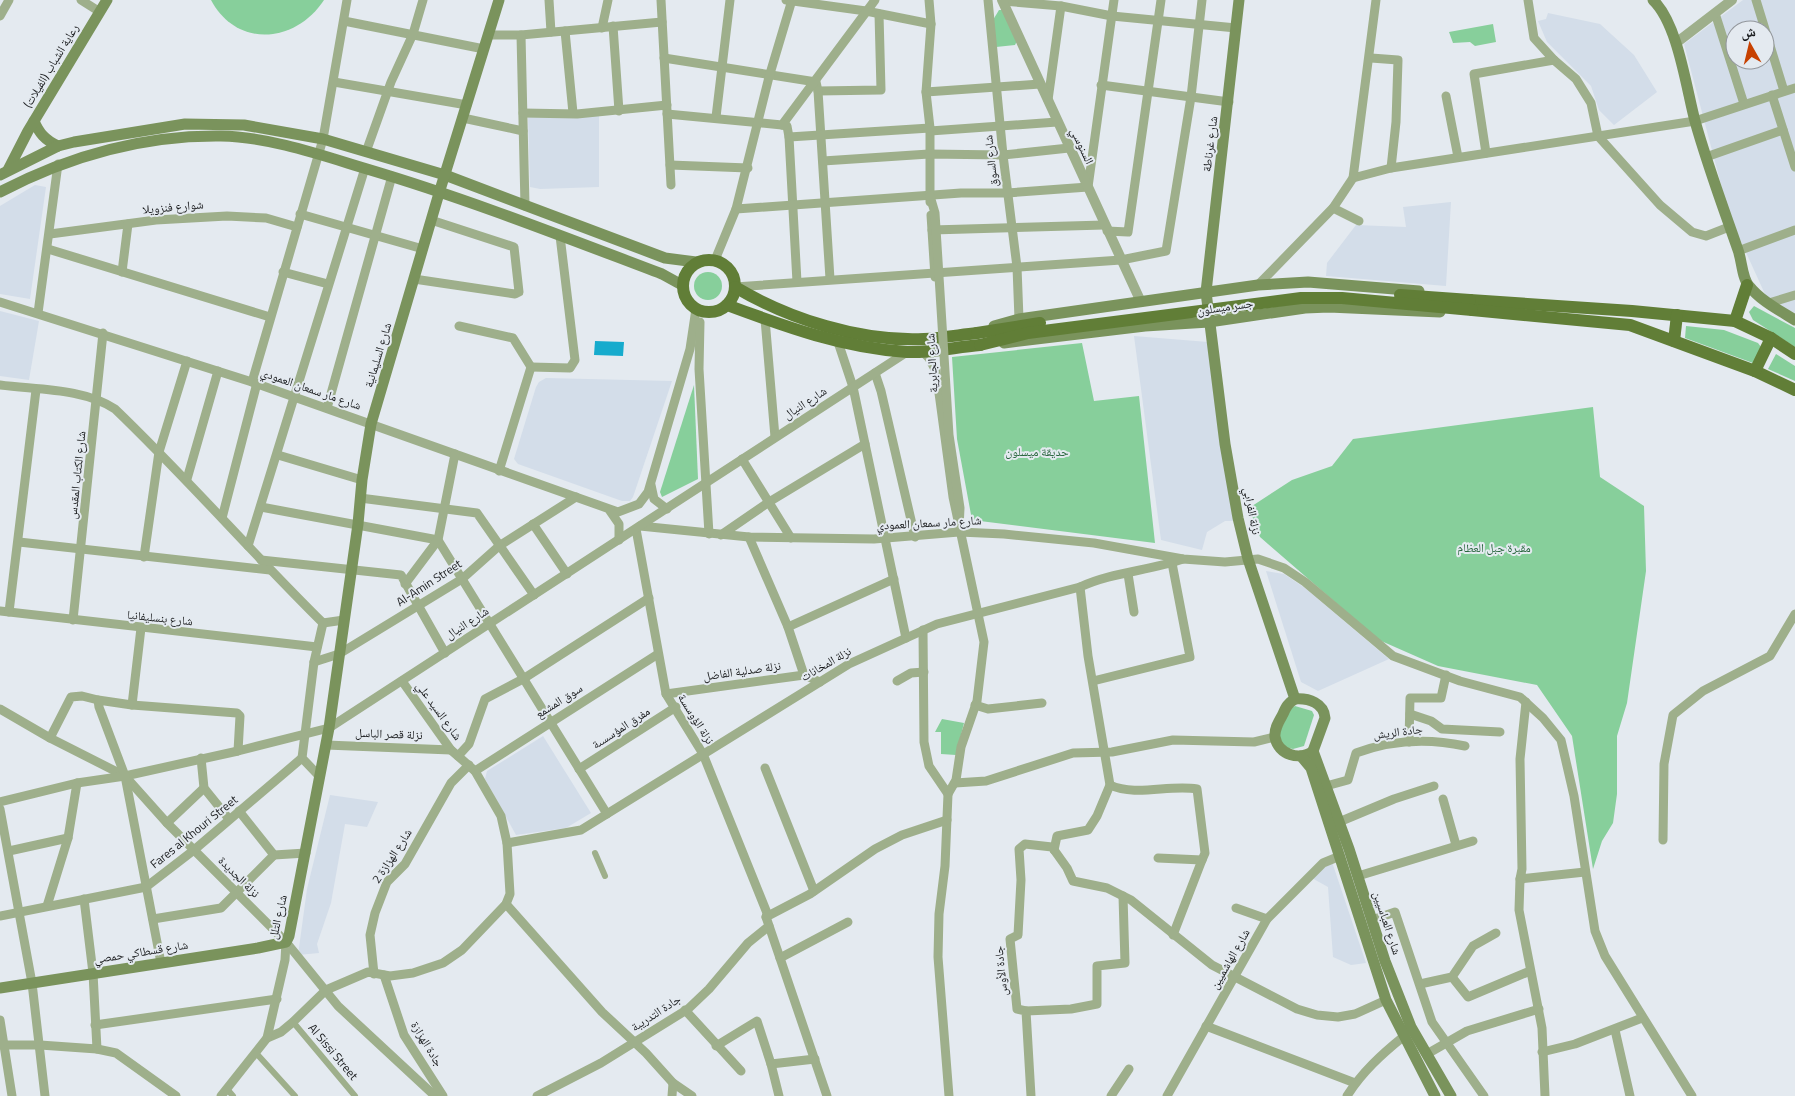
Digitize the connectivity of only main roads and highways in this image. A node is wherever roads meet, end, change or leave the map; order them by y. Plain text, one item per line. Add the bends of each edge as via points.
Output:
1 (107, 0) edge
2 (499, 0) edge
3 (1239, 0) edge
4 (1657, 2) edge
5 (34, 121) junction
6 (58, 146) junction
7 (4, 172) edge
8 (445, 176) junction
9 (440, 190) junction
10 (0, 192) edge
11 (696, 262) junction
12 (682, 285) junction
13 (1747, 285) junction
14 (735, 287) junction
15 (1206, 292) junction
16 (727, 304) junction
17 (1471, 305) junction
18 (1632, 311) junction
19 (1564, 312) junction
20 (1677, 315) junction
21 (1795, 320) edge
22 (1735, 321) junction
23 (1209, 322) junction
24 (1630, 325) junction
25 (1771, 338) junction
26 (978, 339) junction
27 (1674, 341) junction
28 (1795, 354) edge
29 (1755, 371) junction
30 (1795, 390) edge
31 (1295, 699) junction
32 (329, 728) joint
33 (1313, 751) junction
34 (1301, 756) junction
35 (286, 942) joint
36 (0, 988) edge
37 (1435, 1096) edge
38 (1451, 1096) edge

1 - 5 main road, رعاية الشباب (الفيلات)
2 - 8 main road, شارع السليمانية
3 - 15 main road, شارع غرناطة
4 - 13 main road via 1676,43 1695,121
5 - 6 main road via 48,142
5 - 7 main road, رعاية الشباب (الفيلات)
6 - 7 main road
6 - 8 main road via 185,124 244,125 323,139
8 - 9 main road, شارع السليمانية
8 - 11 main road via 665,258
9 - 10 main road via 318,152 222,136 162,139 104,149 58,164
9 - 12 main road via 662,274
9 - 32 main road, شارع السليمانية via 371,424
11 - 12 main road via 688,268
11 - 14 main road via 705,259 722,262 732,272
12 - 16 main road via 687,301 698,310 715,311
13 - 21 main road
13 - 22 main road
14 - 16 main road
14 - 26 main road via 762,302 822,325 880,336
15 - 17 main road via 1258,285 1344,283 1432,292
15 - 23 main road, شارع غرناطة
15 - 26 main road via 1019,319
16 - 26 main road via 838,342 907,352 922,352
17 - 19 main road, جسر ميسلون
17 - 23 main road via 1426,312 1329,307
17 - 26 main road, جسر ميسلون, bridge via 1342,291 1299,290
18 - 19 main road
18 - 20 main road
18 - 24 main road
19 - 24 main road
20 - 22 main road
20 - 27 main road
22 - 25 main road
23 - 26 main road via 1145,326 1051,339
23 - 31 main road, نزلة الفرابي via 1225,444 1248,560
24 - 27 main road
25 - 28 main road
25 - 29 main road
27 - 29 main road
29 - 30 main road
31 - 33 main road via 1318,704 1325,713
31 - 34 main road via 1287,705 1275,737 1286,753
32 - 35 main road, شارع التلل
33 - 34 main road
33 - 38 main road, شارع العباسيين via 1408,1019
34 - 37 main road, شارع العباسيين via 1311,768 1386,1000
35 - 36 main road, شارع قسطاكي حمصي

